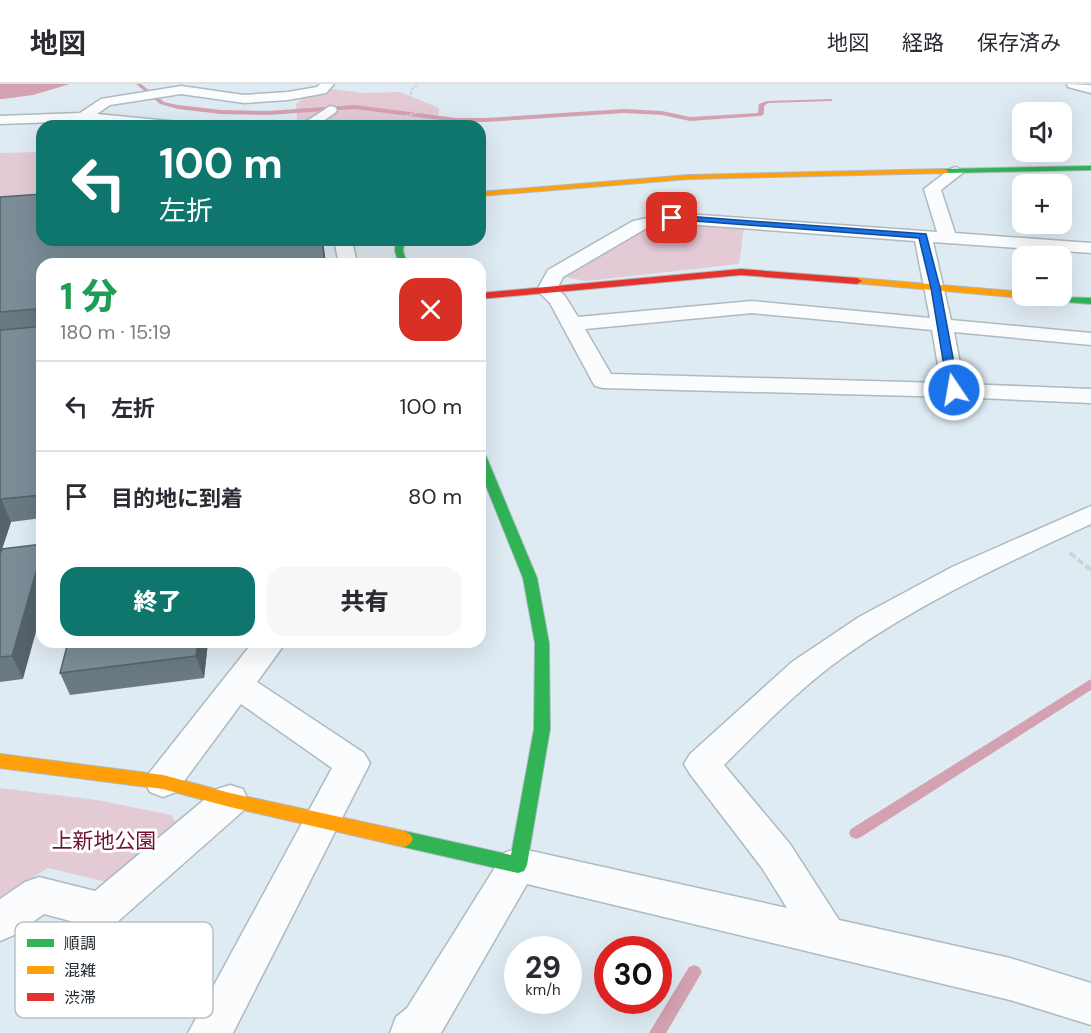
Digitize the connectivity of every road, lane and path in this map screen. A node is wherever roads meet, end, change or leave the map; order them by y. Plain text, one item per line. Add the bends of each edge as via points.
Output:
1 (328, 84) edge
2 (418, 84) edge
3 (1073, 84) edge
4 (1091, 89) edge
5 (330, 110) dead end
6 (83, 117) junction
7 (0, 120) edge
8 (115, 120) edge
9 (315, 120) edge
10 (392, 120) edge
11 (1091, 168) edge
12 (956, 172) junction
13 (486, 194) edge
14 (923, 236) junction
15 (948, 238) junction
16 (1091, 248) edge
17 (935, 288) junction
18 (547, 290) junction
19 (1012, 294) edge
20 (486, 295) edge
21 (1072, 299) edge
22 (1091, 301) edge
23 (572, 324) junction
24 (940, 325) junction
25 (1091, 339) edge
26 (954, 390) junction
27 (1091, 396) edge
28 (486, 471) edge
29 (1091, 514) edge
30 (265, 648) edge
31 (237, 685) junction
32 (0, 761) edge
33 (163, 782) junction
34 (230, 800) junction
35 (322, 822) junction
36 (518, 865) junction
37 (0, 922) edge
38 (826, 936) junction
39 (1091, 1004) edge
40 (210, 1033) edge
41 (412, 1033) edge

1 - 6 street via 310,92 244,99 181,90 106,102
2 - 10 path via 410,99 420,112
3 - 4 street
5 - 9 street
6 - 7 street
6 - 8 street
11 - 12 street
12 - 13 street via 689,177
12 - 15 street via 932,189
14 - 15 street
14 - 17 street
14 - 18 street via 672,218 639,225 555,274
15 - 16 street
17 - 18 street via 741,273
17 - 19 street
17 - 24 street
18 - 20 street
18 - 23 street
21 - 22 street
23 - 24 street via 752,307
23 - 26 street via 603,381
24 - 25 street
24 - 26 street
26 - 27 street
28 - 36 street via 530,578 542,643 542,729
29 - 38 street via 914,598 838,645 782,688 702,764 776,856
30 - 31 street
31 - 33 street
31 - 35 street via 352,763
32 - 33 street
33 - 34 street
34 - 35 street
34 - 37 street via 101,911 39,895
35 - 36 street
35 - 40 street
36 - 38 street
36 - 41 street via 422,1023
38 - 39 street via 1010,979

